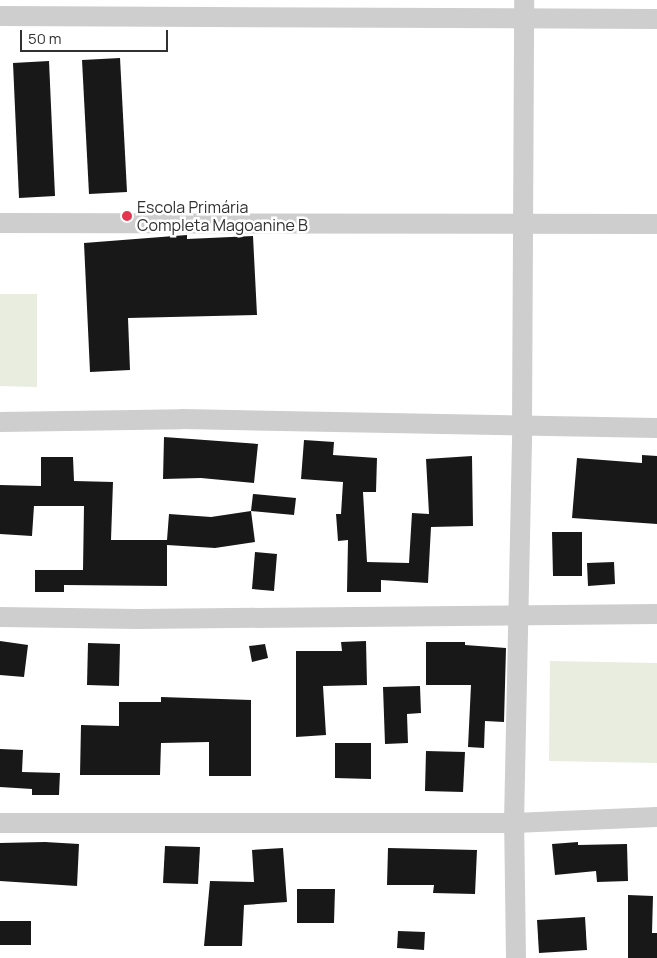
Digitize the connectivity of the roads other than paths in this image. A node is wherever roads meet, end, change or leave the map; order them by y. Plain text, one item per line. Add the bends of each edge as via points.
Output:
1 (524, 10) edge
2 (0, 16) edge
3 (657, 19) edge
4 (520, 222) junction
5 (0, 223) edge
6 (657, 224) edge
7 (0, 422) edge
8 (522, 425) junction
9 (657, 428) edge
10 (518, 614) junction
11 (657, 614) edge
12 (0, 616) edge
13 (657, 817) edge
14 (0, 823) edge
15 (514, 823) junction
16 (516, 958) edge

1 - 2 street
1 - 3 street
1 - 4 street
4 - 5 street
4 - 6 street
4 - 8 street
7 - 8 street via 182,419
8 - 9 street
8 - 10 street
10 - 11 street
10 - 12 street via 138,619
10 - 15 street
13 - 15 street
14 - 15 street
15 - 16 street

